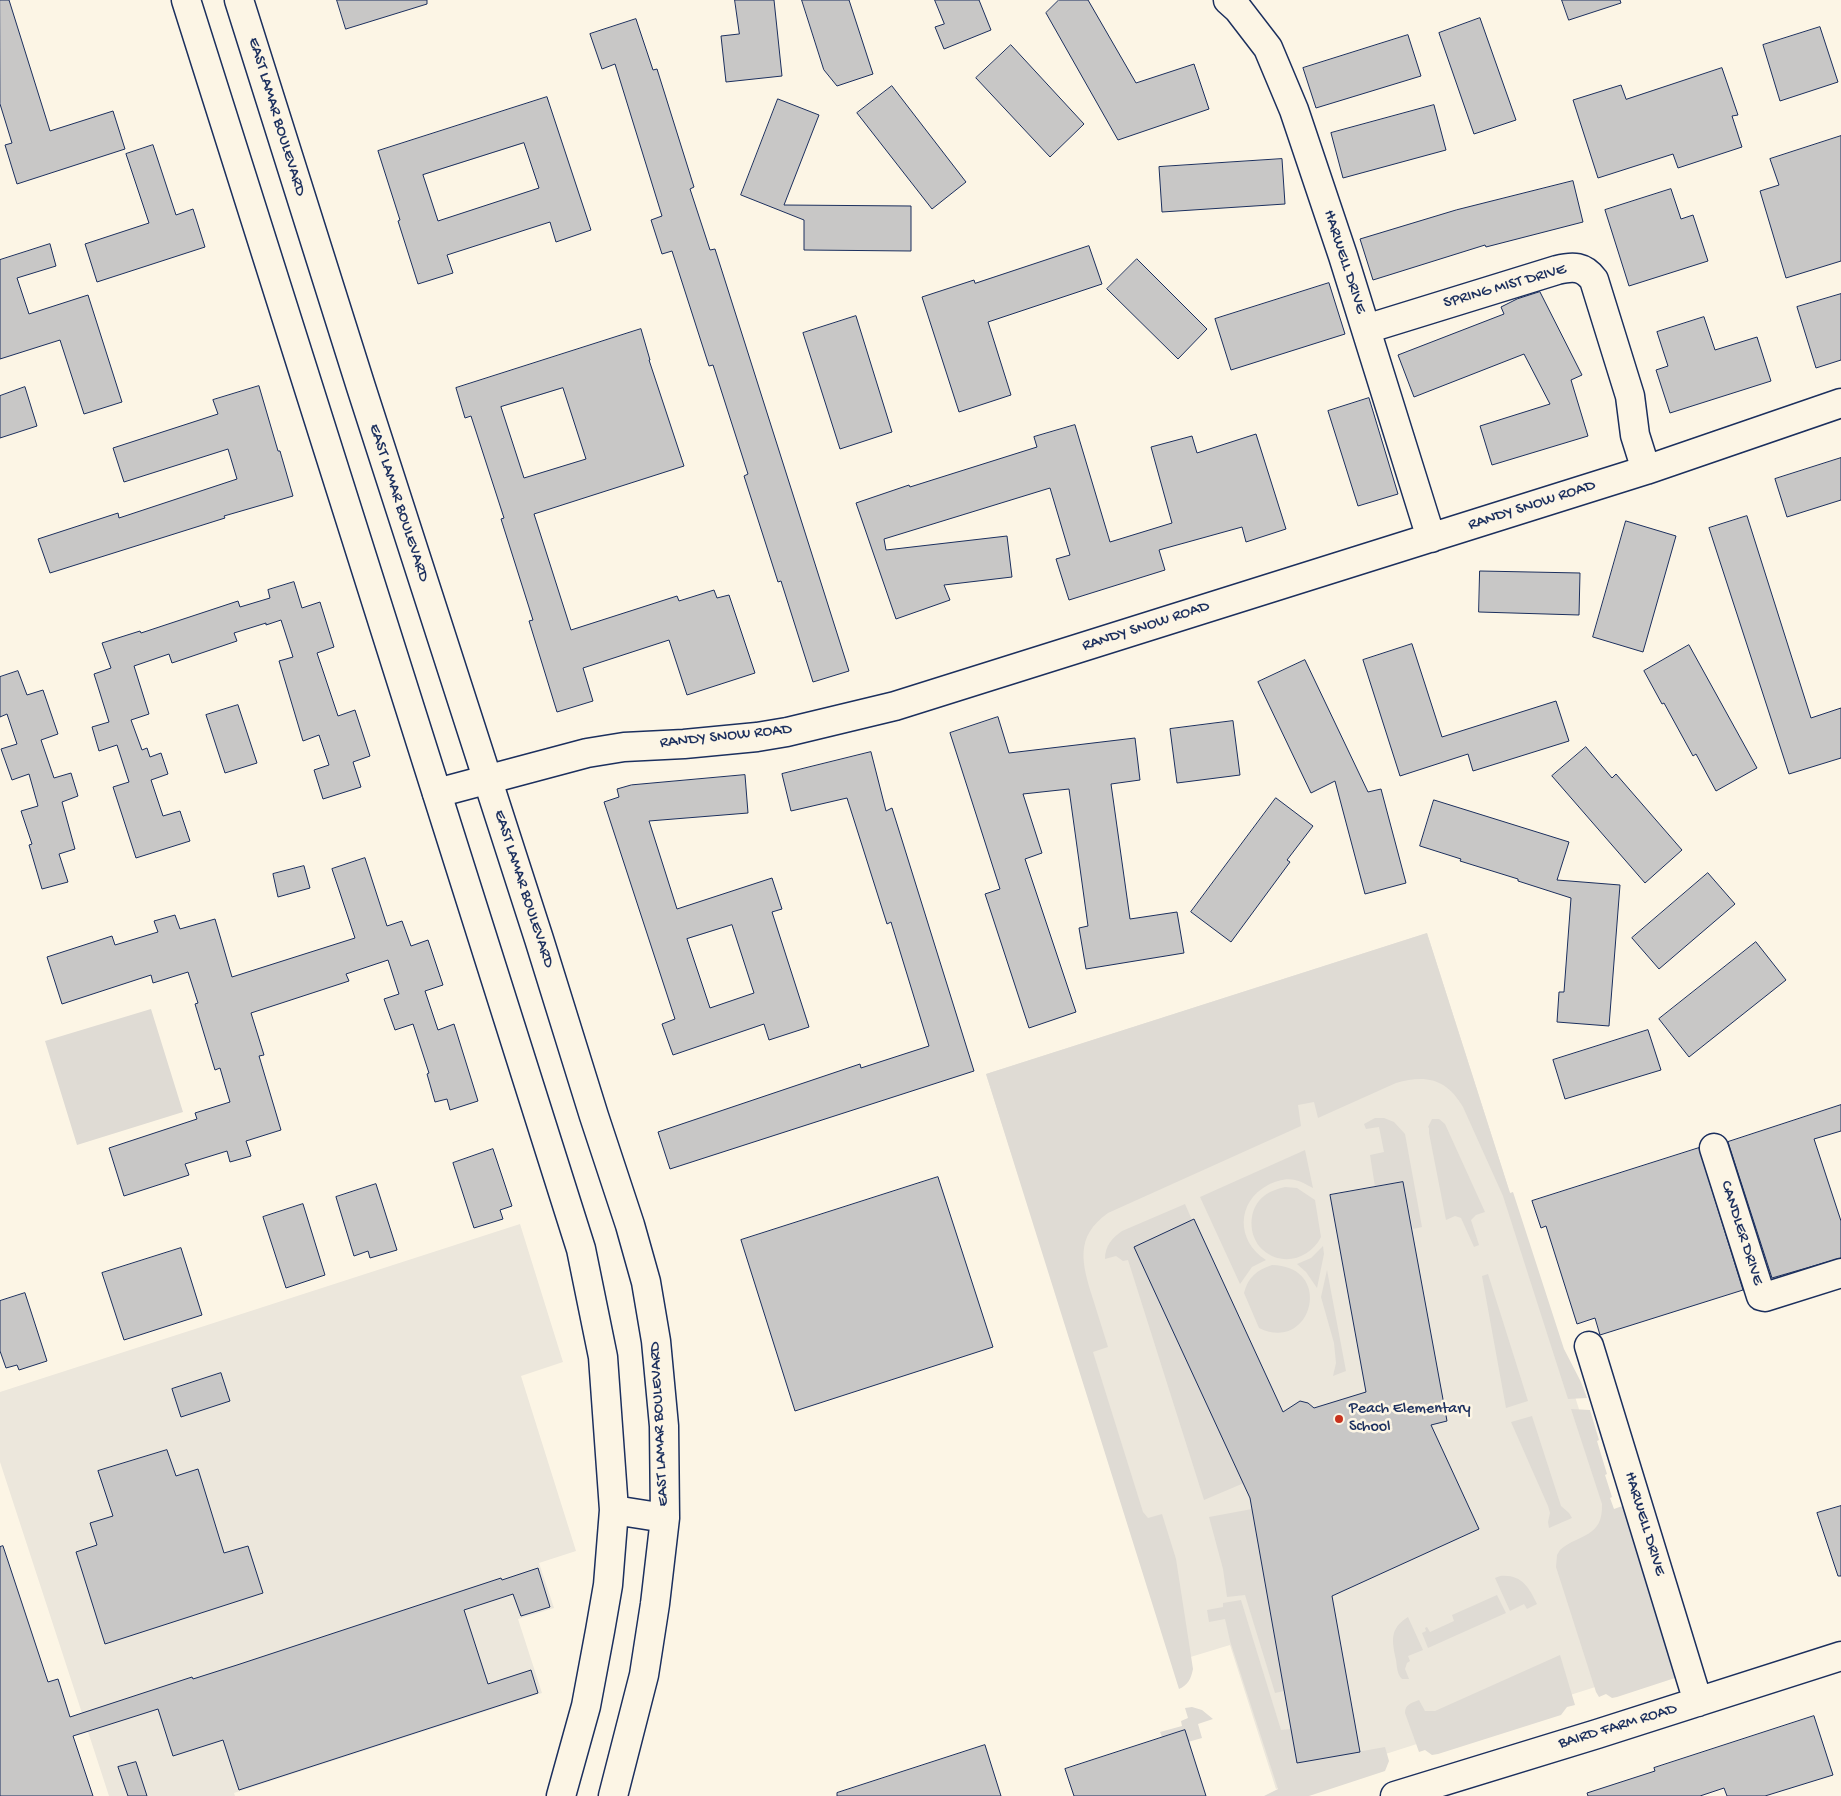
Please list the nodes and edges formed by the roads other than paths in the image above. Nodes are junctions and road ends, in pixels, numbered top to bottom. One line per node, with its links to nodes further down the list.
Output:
1 (186, 0): 9 (main road)
2 (239, 0): 8 (main road, EAST LAMAR BOULEVARD)
3 (1228, 0): 4 (main road, HARWELL DRIVE)
4 (1366, 329): 6 (main road, SPRING MIST DRIVE); 7 (main road, HARWELL DRIVE)
5 (1841, 403): 6 (main road, RANDY SNOW ROAD)
6 (1646, 470): 7 (main road, RANDY SNOW ROAD)
7 (1431, 538): 8 (main road, RANDY SNOW ROAD)
8 (487, 780): 9 (main road, RANDY SNOW ROAD); 14 (main road, EAST LAMAR BOULEVARD)
9 (437, 793): 13 (main road)
10 (1714, 1148): 11 (main road, CANDLER DRIVE)
11 (1841, 1273)
12 (1589, 1346): 16 (main road, HARWELL DRIVE)
13 (614, 1510): 14 (main road); 17 (main road)
14 (666, 1518): 18 (main road, EAST LAMAR BOULEVARD)
15 (1841, 1656): 16 (main road, BAIRD FARM ROAD)
16 (1698, 1702): 19 (main road, BAIRD FARM ROAD)
17 (561, 1796)
18 (613, 1796)
19 (1395, 1796)

